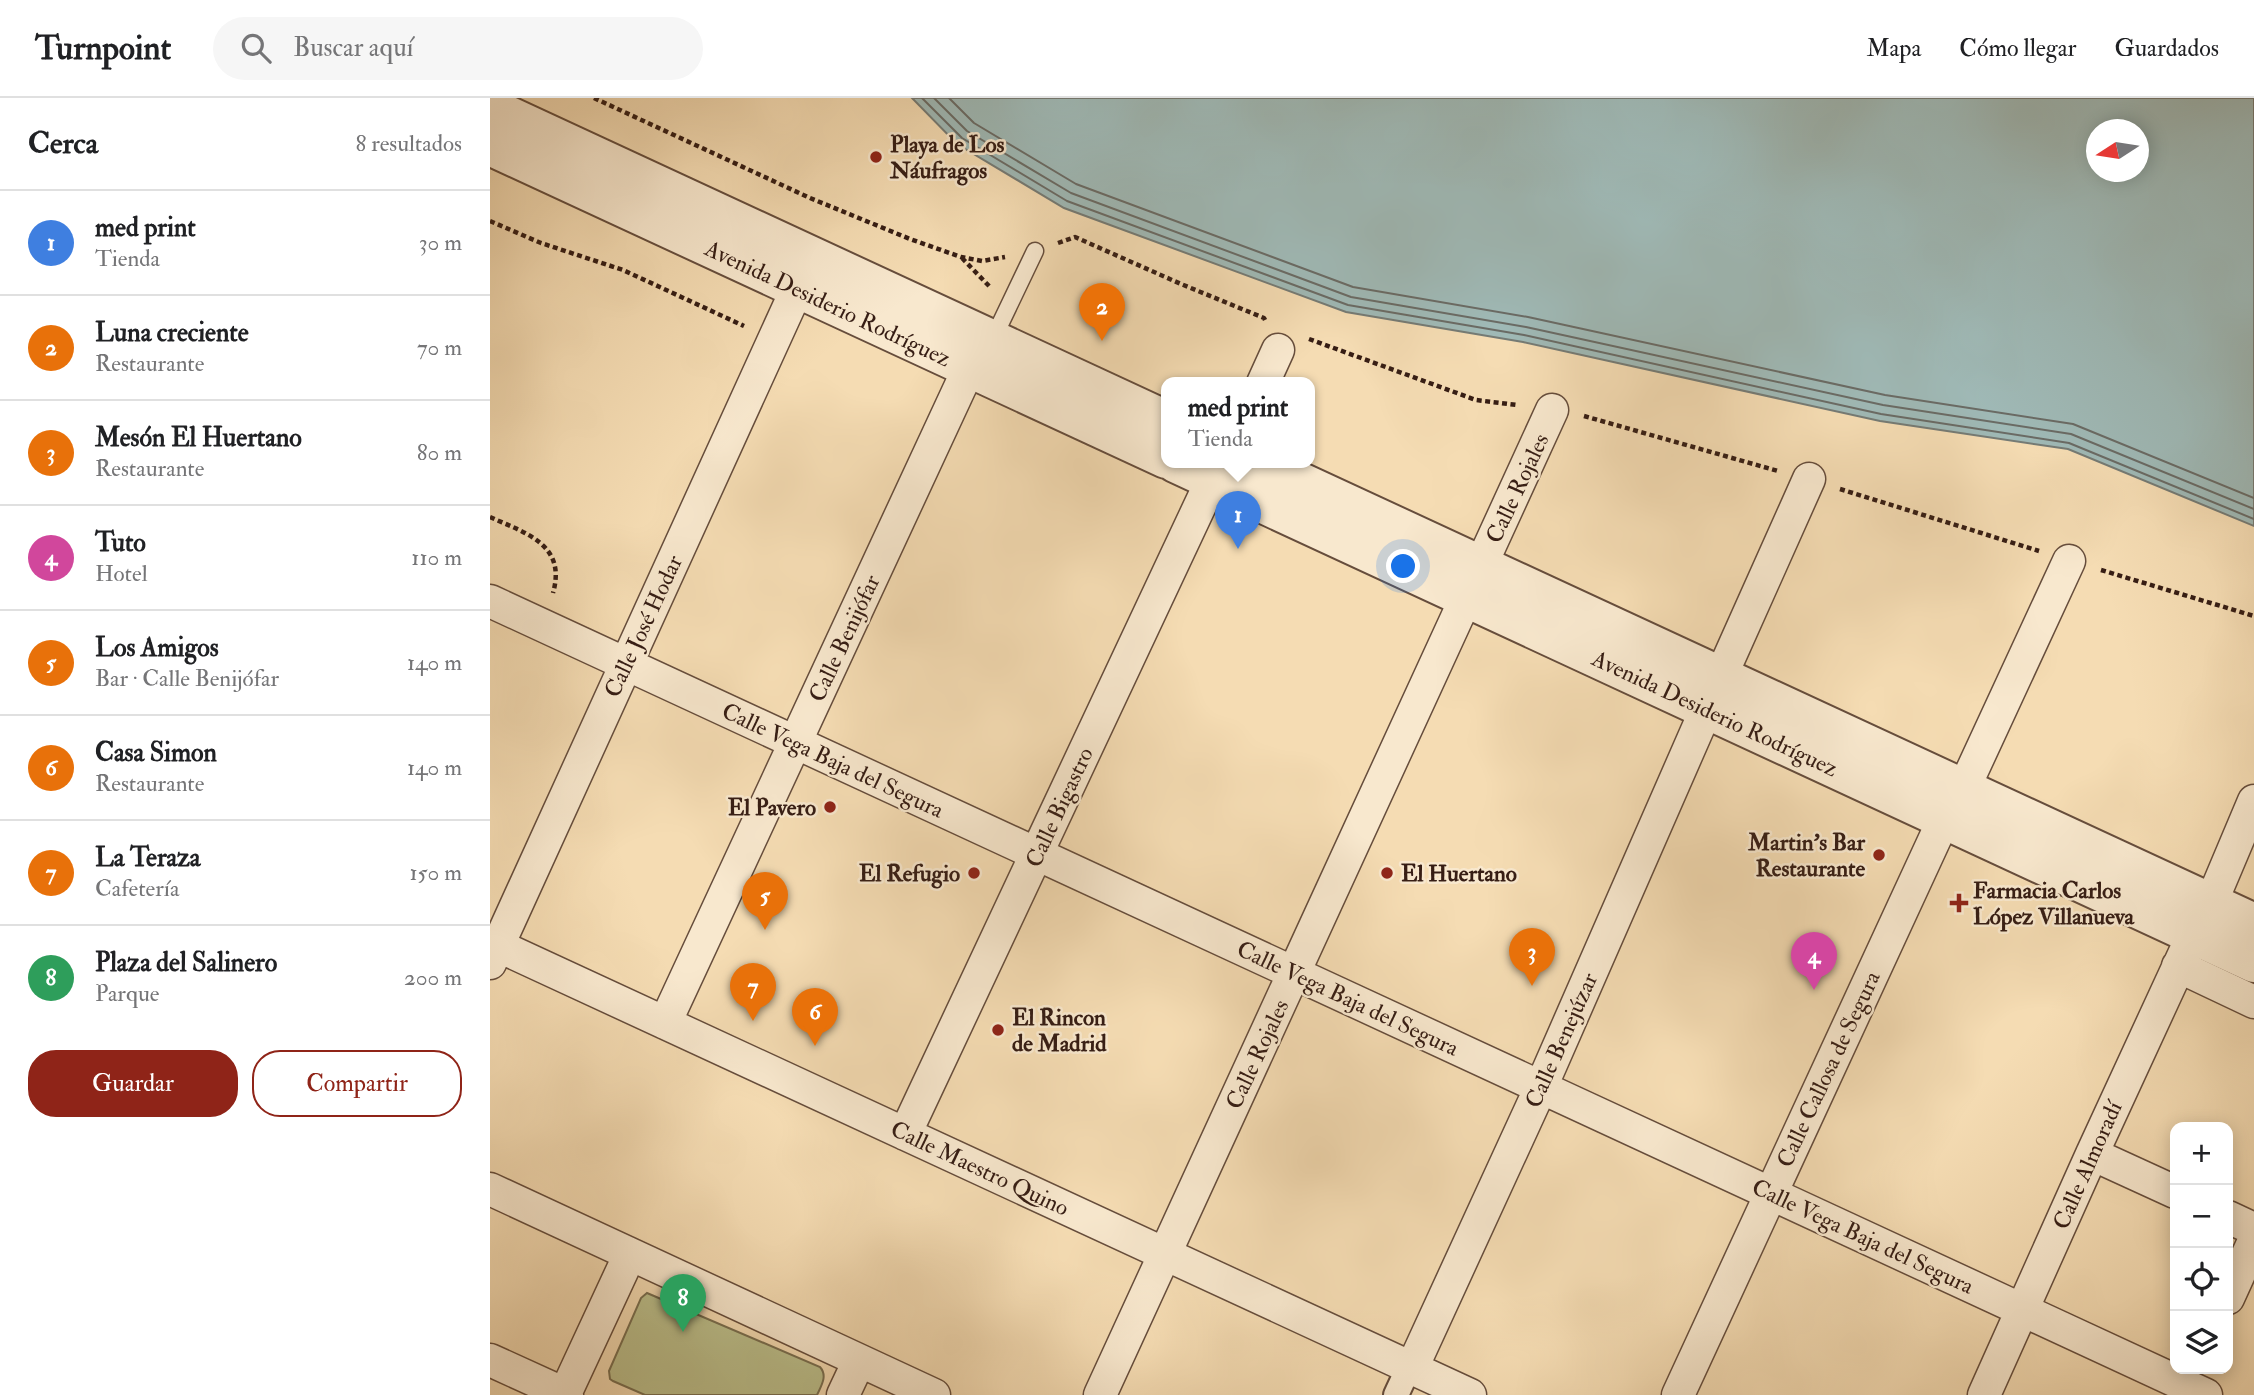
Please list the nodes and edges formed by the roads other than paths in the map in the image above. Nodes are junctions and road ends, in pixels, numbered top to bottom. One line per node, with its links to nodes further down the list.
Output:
1 (490, 107): 6 (street, Avenida Desiderio Rodríguez)
2 (490, 146): 4 (street, Avenida Desiderio Rodríguez)
3 (1035, 251): 6 (lane)
4 (797, 289): 6 (street, Avenida Desiderio Rodríguez); 18 (street, Calle José Hodar)
5 (1278, 350): 7 (street)
6 (981, 354): 9 (street, Avenida Desiderio Rodríguez); 10 (street, Avenida Desiderio Rodríguez); 20 (street, Calle Benijófar)
7 (1266, 377)
8 (1564, 412): 16 (street, Calle Rojales)
9 (1161, 418)
10 (1161, 456)
11 (1186, 468): 13 (street, Avenida Desiderio Rodríguez)
12 (1269, 468): 16 (street, Avenida Desiderio Rodríguez)
13 (1212, 480): 16 (street, Avenida Desiderio Rodríguez); 23 (street, Calle Bigastro)
14 (1809, 480): 19 (street, Calle Benejúzar)
15 (2069, 561): 22 (street, Calle Callosa de Segura)
16 (1474, 582): 19 (street, Avenida Desiderio Rodríguez); 29 (street, Calle Rojales)
17 (490, 601): 18 (street, Calle Vega Baja del Segura)
18 (626, 664): 20 (street, Calle Vega Baja del Segura); 27 (street, Calle José Hodar)
19 (1714, 693): 22 (street, Avenida Desiderio Rodríguez); 32 (street, Calle Benejúzar)
20 (796, 743): 23 (street, Calle Vega Baja del Segura); 31 (street, Calle Benijófar)
21 (2254, 802): 24 (street, Calle Almoradí)
22 (1954, 804): 26 (street, Avenida Desiderio Rodríguez); 37 (street, Calle Callosa de Segura)
23 (1037, 854): 29 (street, Calle Vega Baja del Segura); 33 (street, Calle Bigastro)
24 (2241, 868): 26 (street, Calle Almoradí)
25 (2254, 923): 26 (street, Avenida Desiderio Rodríguez)
26 (2194, 935): 28 (street, Avenida Desiderio Rodríguez); 30 (street, Avenida Desiderio Rodríguez); 34 (street, Calle Almoradí)
27 (493, 950): 31 (street, Calle Maestro Quino)
28 (2254, 963)
29 (1294, 973): 32 (street, Calle Vega Baja del Segura); 42 (street, Calle Rojales)
30 (2254, 1002)
31 (665, 1023): 33 (street, Calle Maestro Quino)
32 (1541, 1087): 37 (street, Calle Vega Baja del Segura); 47 (street, Calle Benejúzar)
33 (905, 1134): 42 (street, Calle Maestro Quino)
34 (2092, 1154): 36 (street); 44 (street, Calle Almoradí)
35 (490, 1189): 41 (street)
36 (2170, 1190)
37 (1770, 1194): 44 (street, Calle Vega Baja del Segura); 54 (street, Calle Callosa de Segura)
38 (2233, 1219): 39 (street)
39 (2254, 1229)
40 (2254, 1241): 43 (street)
41 (630, 1254): 46 (street); 49 (street)
42 (1165, 1254): 47 (street, Calle Maestro Quino); 52 (street, Calle Rojales)
43 (2233, 1287)
44 (2022, 1310): 48 (street, Calle Vega Baja del Segura); 55 (street, Calle Almoradí)
45 (490, 1360): 49 (street)
46 (859, 1361): 50 (street); 51 (street)
47 (1406, 1377): 53 (street, Calle Maestro Quino)
48 (2196, 1383)
49 (566, 1395)
50 (844, 1395)
51 (934, 1395)
52 (1100, 1395)
53 (1470, 1395)
54 (1678, 1395)
55 (1984, 1395)

